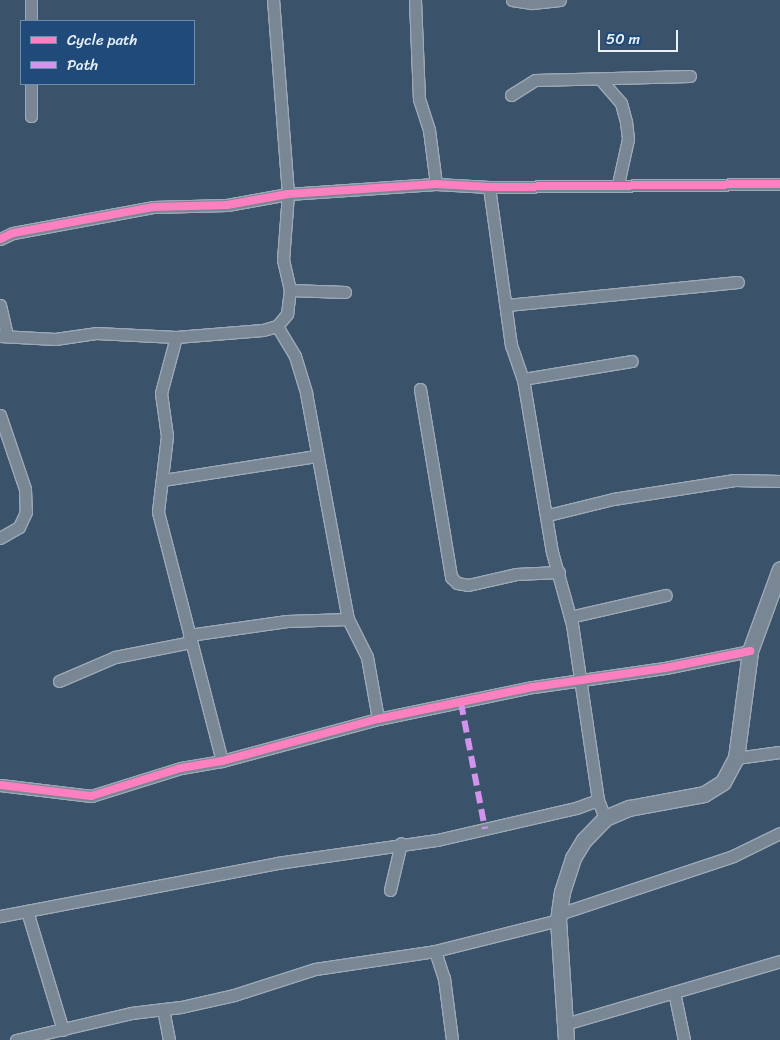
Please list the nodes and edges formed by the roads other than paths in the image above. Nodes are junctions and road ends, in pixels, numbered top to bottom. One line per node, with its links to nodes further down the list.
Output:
1 (31, 0): 6 (street)
2 (273, 0): 16 (street)
3 (415, 0): 12 (street)
4 (512, 0): 5 (street)
5 (560, 0)
6 (31, 20)
7 (690, 76): 8 (street)
8 (601, 80): 10 (street); 13 (street)
9 (31, 85): 11 (street)
10 (511, 95)
11 (31, 116)
12 (436, 184): 15 (street); 16 (street)
13 (618, 184): 14 (street); 15 (street)
14 (780, 184)
15 (489, 187): 22 (street)
16 (288, 194): 17 (street); 19 (street)
17 (0, 239)
18 (738, 282): 22 (street)
19 (290, 290): 20 (street); 23 (street)
20 (345, 292)
21 (0, 305): 24 (street)
22 (507, 305): 27 (street)
23 (277, 326): 25 (street); 30 (street)
24 (3, 336): 25 (street)
25 (176, 337): 31 (street)
26 (632, 361): 27 (street)
27 (523, 379): 33 (street)
28 (420, 390): 36 (street)
29 (0, 415): 34 (street)
30 (317, 456): 31 (street); 39 (street)
31 (163, 480): 40 (street)
32 (780, 481): 33 (street)
33 (548, 515): 36 (street)
34 (0, 538)
35 (780, 569): 41 (street)
36 (559, 572): 38 (street)
37 (666, 594): 38 (street)
38 (570, 617): 42 (street)
39 (348, 619): 40 (street); 44 (street)
40 (190, 638): 43 (street); 47 (street)
41 (750, 651): 42 (street); 46 (street)
42 (578, 679): 44 (street); 49 (street)
43 (59, 681)
44 (378, 719): 47 (street)
45 (780, 752): 46 (street)
46 (736, 758): 50 (street)
47 (222, 761): 48 (street)
48 (0, 786)
49 (598, 800): 50 (street); 52 (street)
50 (604, 818): 56 (street)
51 (780, 833): 56 (street)
52 (401, 843): 53 (street); 54 (street)
53 (390, 890)
54 (27, 911): 55 (street); 62 (street)
55 (0, 916)
56 (558, 917): 57 (street); 61 (street)
57 (435, 952): 60 (street); 65 (street)
58 (780, 961): 59 (street)
59 (674, 992): 61 (street); 67 (street)
60 (163, 1009): 62 (street); 64 (street)
61 (565, 1024): 66 (street)
62 (63, 1030): 63 (street)
63 (16, 1040)
64 (169, 1040)
65 (452, 1040)
66 (566, 1040)
67 (684, 1040)

